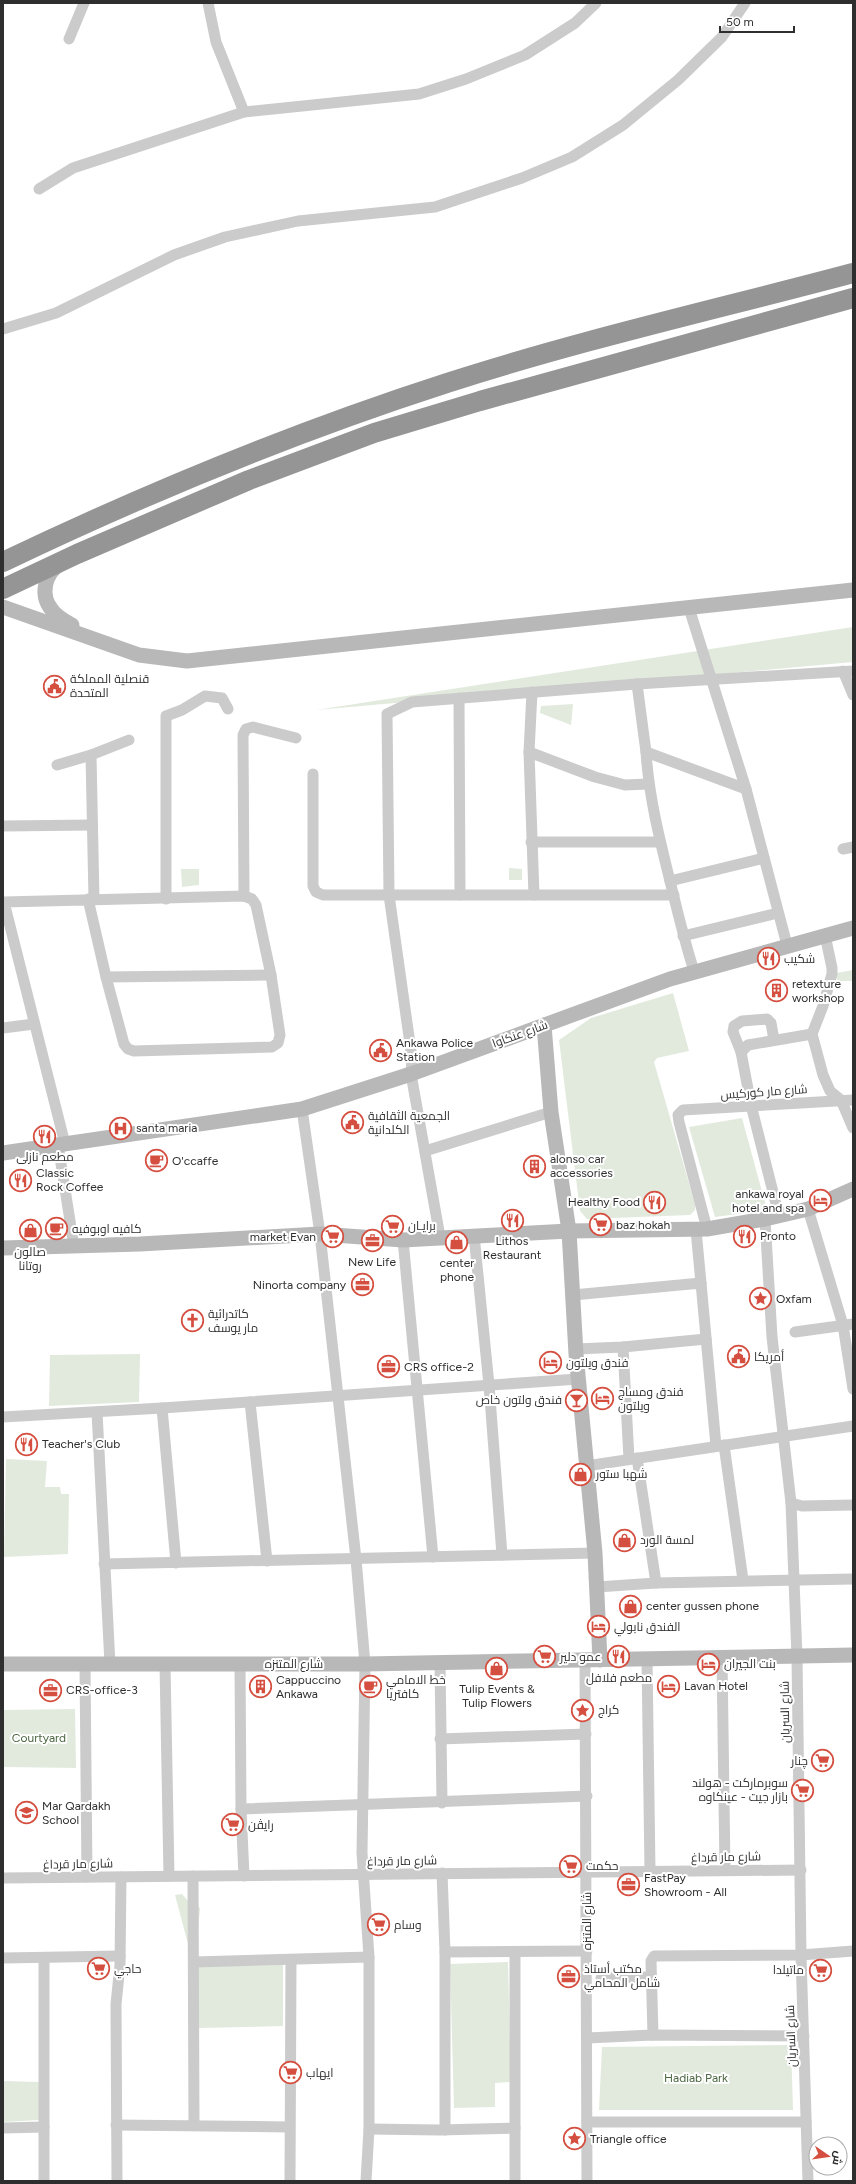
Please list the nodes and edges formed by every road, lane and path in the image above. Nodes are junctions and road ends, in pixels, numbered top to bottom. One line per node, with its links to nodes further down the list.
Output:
1 (84, 3): 5 (street)
2 (208, 3): 6 (street)
3 (596, 3): 6 (street)
4 (745, 3): 10 (street)
5 (69, 39)
6 (244, 112): 7 (street)
7 (39, 188)
8 (853, 273): 11 (highway)
9 (853, 298): 12 (highway)
10 (3, 329)
11 (608, 338): 12 (highway); 14 (highway)
12 (611, 364): 13 (highway)
13 (76, 554): 15 (highway); 19 (street)
14 (3, 562)
15 (3, 589)
16 (853, 590): 18 (street)
17 (3, 607): 19 (street)
18 (689, 608): 19 (street); 21 (street)
19 (98, 641)
20 (848, 671): 21 (street); 24 (street)
21 (710, 679): 22 (street); 35 (street)
22 (637, 684): 23 (street); 30 (street)
23 (532, 692): 25 (street); 29 (street)
24 (853, 695)
25 (459, 698): 42 (street); 43 (street)
26 (228, 709): 48 (street)
27 (296, 738): 46 (street)
28 (129, 740): 31 (street)
29 (529, 752): 34 (street); 38 (street)
30 (646, 752): 34 (street); 35 (street)
31 (90, 755): 32 (street); 36 (street)
32 (57, 765)
33 (313, 774): 42 (street)
34 (648, 784): 39 (street)
35 (746, 789): 40 (street)
36 (92, 825): 37 (street); 47 (street)
37 (3, 826)
38 (531, 842): 39 (street); 44 (street)
39 (660, 842): 41 (street)
40 (764, 858): 41 (street); 49 (street)
41 (670, 880): 45 (street)
42 (389, 895): 43 (street); 63 (street)
43 (460, 895): 44 (street)
44 (534, 895): 45 (street)
45 (674, 895): 52 (street)
46 (244, 896): 48 (street); 55 (street)
47 (91, 899): 48 (street); 56 (street); 57 (street)
48 (166, 899)
49 (778, 914): 52 (street); 53 (street)
50 (853, 928): 51 (street, شارع عنكاوا)
51 (825, 935): 53 (street, شارع عنكاوا); 60 (street)
52 (683, 936): 54 (street)
53 (787, 945): 54 (street, شارع عنكاوا)
54 (694, 971): 58 (street, شارع عنكاوا)
55 (271, 975): 56 (street); 56 (street)
56 (106, 977)
57 (34, 1024): 59 (street); 70 (street)
58 (544, 1025): 63 (street, شارع عنكاوا); 68 (street)
59 (3, 1028)
60 (812, 1034): 61 (street); 64 (street)
61 (774, 1040): 62 (street); 62 (street, شارع السريان)
62 (741, 1052): 66 (street, شارع السريان)
63 (411, 1074): 67 (street, شارع عنكاوا); 71 (street)
64 (841, 1100): 65 (street, شارع مار كوركيس); 66 (street, شارع مار كوركيس); 69 (street)
65 (853, 1100)
66 (751, 1105): 75 (street, شارع السريان); 76 (street, شارع مار كوركيس)
67 (302, 1109): 70 (street, شارع عنكاوا); 78 (street)
68 (551, 1112): 71 (street); 77 (street)
69 (853, 1128)
70 (62, 1145): 72 (street, شارع عنكاوا); 82 (street)
71 (425, 1151): 80 (street)
72 (3, 1153)
73 (853, 1190): 74 (street)
74 (808, 1209): 75 (street); 86 (street)
75 (772, 1218): 76 (street); 101 (street, شارع السريان)
76 (702, 1229): 77 (street); 84 (street)
77 (569, 1231): 79 (street); 85 (street)
78 (320, 1234): 81 (street); 82 (street); 95 (street)
79 (474, 1235): 80 (street); 92 (street)
80 (440, 1237): 81 (street)
81 (404, 1240): 94 (street)
82 (74, 1246): 83 (street)
83 (3, 1248)
84 (701, 1283): 85 (street); 88 (street)
85 (573, 1295): 90 (street)
86 (848, 1325): 87 (street); 93 (street)
87 (795, 1332)
88 (706, 1339): 89 (street); 102 (street)
89 (623, 1347): 90 (street); 103 (street)
90 (576, 1348): 91 (street)
91 (578, 1379): 92 (street); 104 (street)
92 (489, 1385): 94 (street); 108 (street)
93 (853, 1389)
94 (417, 1390): 95 (street); 109 (street)
95 (338, 1396): 96 (street); 110 (street)
96 (250, 1402): 97 (street); 111 (street)
97 (162, 1408): 98 (street); 112 (street)
98 (97, 1412): 99 (street); 113 (street)
99 (3, 1417)
100 (853, 1426): 101 (street)
101 (785, 1436): 102 (street); 105 (street, شارع السريان)
102 (720, 1446): 103 (street); 116 (street)
103 (633, 1459): 104 (street); 117 (street)
104 (586, 1466): 107 (street)
105 (791, 1502): 106 (street); 114 (street, شارع السريان)
106 (853, 1505)
107 (595, 1553): 108 (street); 118 (street)
108 (502, 1556): 109 (street)
109 (433, 1557): 110 (street)
110 (356, 1559): 111 (street); 130 (street)
111 (267, 1561): 112 (street)
112 (176, 1563): 113 (street)
113 (104, 1564): 127 (street)
114 (794, 1579): 115 (street); 116 (street); 120 (street, شارع السريان)
115 (853, 1579)
116 (743, 1580): 117 (street)
117 (656, 1583): 118 (street)
118 (597, 1587): 123 (street)
119 (853, 1655): 120 (street, شارع المتنزه)
120 (797, 1657): 121 (street, شارع المتنزه); 138 (street, شارع السريان)
121 (722, 1658): 122 (street, شارع المتنزه); 137 (street)
122 (647, 1659): 123 (street, شارع المتنزه); 139 (street)
123 (593, 1660): 124 (street, شارع المتنزه); 131 (street, شارع المتنزه)
124 (440, 1663): 130 (street, شارع المتنزه); 132 (street)
125 (3, 1664): 126 (street, شارع المتنزه)
126 (85, 1664): 127 (street, شارع المتنزه); 146 (street)
127 (110, 1664): 128 (street, شارع المتنزه)
128 (165, 1664): 129 (street, شارع المتنزه); 143 (street)
129 (240, 1664): 130 (street, شارع المتنزه); 136 (street)
130 (365, 1664): 135 (street)
131 (586, 1734): 132 (street); 133 (street, شارع المتنزه)
132 (440, 1739): 134 (street)
133 (587, 1796): 134 (street); 140 (street, شارع المتنزه)
134 (442, 1803): 135 (street)
135 (362, 1805): 136 (street); 142 (street)
136 (241, 1809): 145 (street)
137 (725, 1870): 138 (street, شارع مار قرداغ); 139 (street, شارع مار قرداغ)
138 (801, 1870): 153 (street, شارع السريان)
139 (650, 1871): 140 (street, شارع مار قرداغ)
140 (587, 1872): 141 (street, شارع مار قرداغ); 149 (street, شارع المتنزه)
141 (442, 1873): 142 (street, شارع مار قرداغ); 151 (street)
142 (364, 1874): 145 (street, شارع مار قرداغ); 157 (street)
143 (169, 1876): 144 (street, شارع مار قرداغ); 147 (street, شارع مار قرداغ)
144 (193, 1876): 145 (street, شارع مار قرداغ); 159 (street)
145 (244, 1876)
146 (87, 1877): 147 (street, شارع مار قرداغ); 148 (street, شارع مار قرداغ)
147 (121, 1877): 154 (street)
148 (3, 1878)
149 (587, 1951): 152 (street); 164 (street, شارع المتنزه)
150 (853, 1951): 153 (street)
151 (445, 1952): 152 (street); 174 (street)
152 (515, 1952): 172 (street)
153 (801, 1955): 160 (street); 163 (street, شارع السريان)
154 (120, 1956): 156 (street); 167 (street)
155 (3, 1958): 156 (street)
156 (44, 1958): 169 (street)
157 (369, 1958): 158 (street); 173 (street)
158 (291, 1960): 159 (street); 170 (street)
159 (194, 1962): 168 (street)
160 (651, 1977): 161 (street); 162 (street)
161 (601, 1978)
162 (653, 2035): 163 (street); 164 (street)
163 (804, 2036): 166 (street, شارع السريان)
164 (587, 2038): 165 (street, شارع المتنزه)
165 (587, 2122): 166 (street); 180 (street, شارع المتنزه)
166 (806, 2122): 181 (street, شارع السريان)
167 (116, 2125): 168 (street); 176 (street)
168 (194, 2125): 170 (street)
169 (44, 2127): 171 (street); 175 (street)
170 (289, 2127): 177 (street)
171 (3, 2128)
172 (515, 2128): 174 (street); 179 (street)
173 (369, 2129): 174 (street); 178 (street)
174 (445, 2130)
175 (44, 2181)
176 (117, 2181)
177 (290, 2181)
178 (366, 2181)
179 (515, 2181)
180 (587, 2181)
181 (808, 2181)

